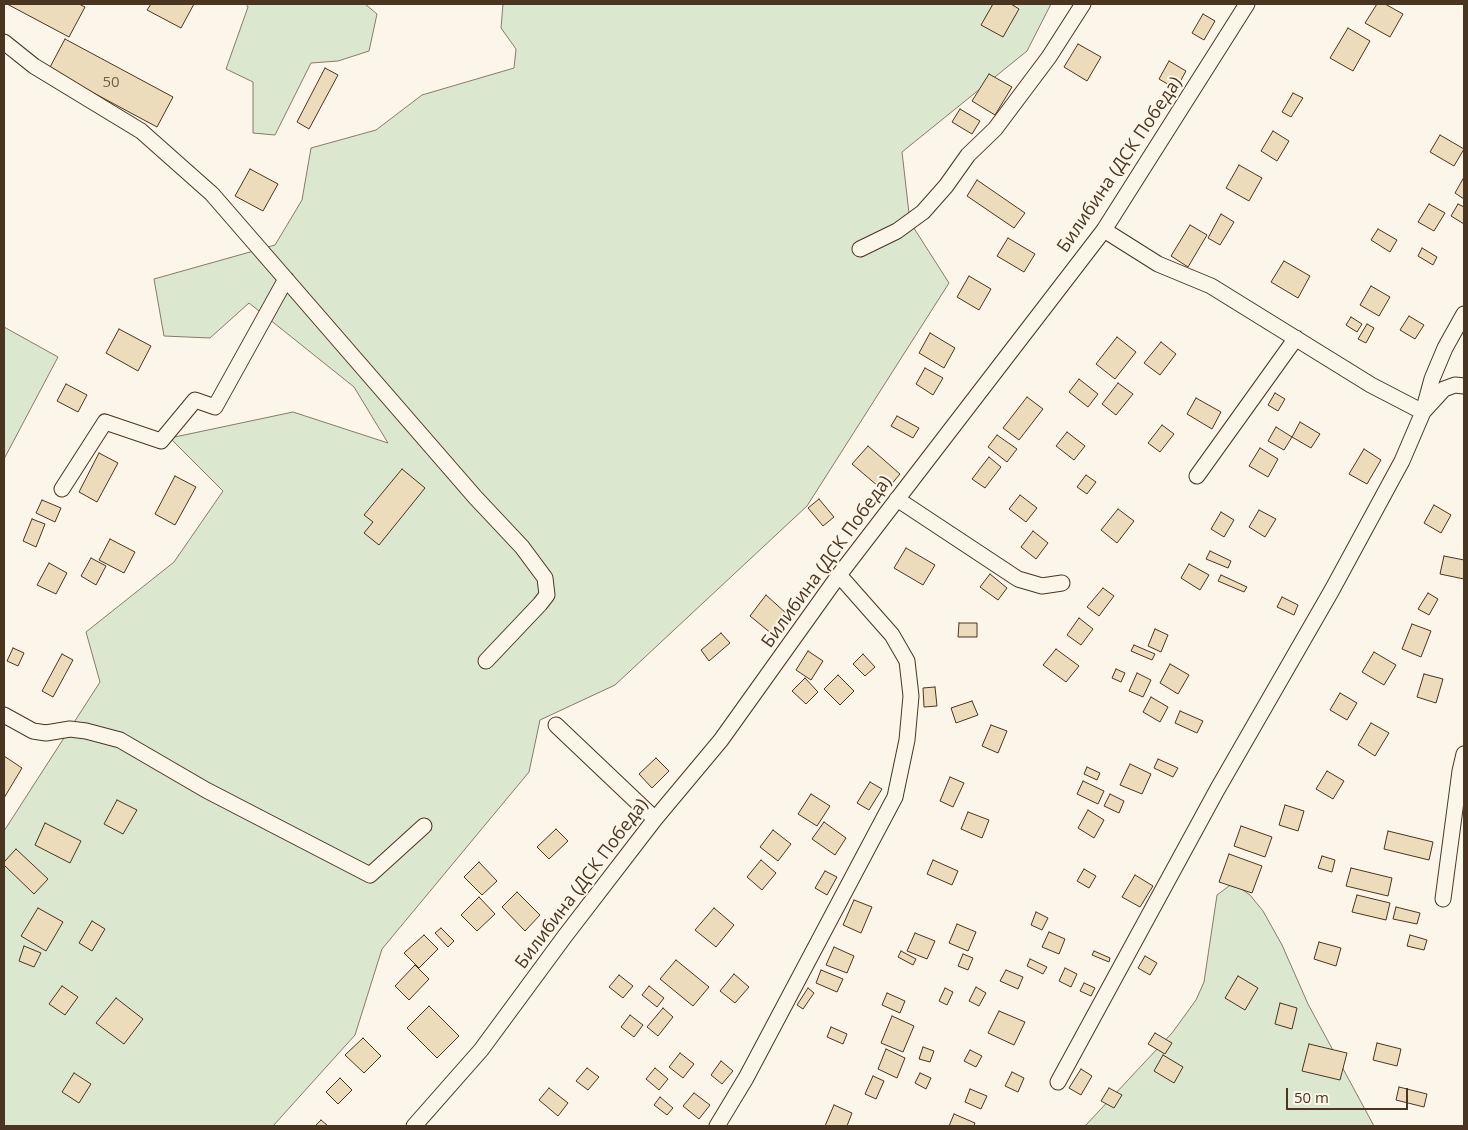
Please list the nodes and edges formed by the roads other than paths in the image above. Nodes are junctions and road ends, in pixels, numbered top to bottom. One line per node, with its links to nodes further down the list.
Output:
1 (1083, 4): 5 (street)
2 (1247, 4): 4 (street, Билибина (ДСК Победа))
3 (4, 42): 6 (street)
4 (1104, 230): 8 (street); 13 (street, Билибина (ДСК Победа))
5 (860, 249)
6 (286, 279): 12 (street); 16 (street)
7 (1464, 314): 10 (street)
8 (1296, 338): 10 (street); 11 (street)
9 (1464, 386): 10 (street)
10 (1423, 412): 23 (street)
11 (1197, 476)
12 (62, 489)
13 (897, 499): 14 (street, Билибина (ДСК Победа)); 15 (street)
14 (839, 576): 20 (street, Билибина (ДСК Победа)); 25 (street)
15 (1062, 582)
16 (486, 661)
17 (4, 714): 21 (street)
18 (556, 724): 20 (street)
19 (1464, 754): 22 (street)
20 (655, 819): 24 (street, Билибина (ДСК Победа))
21 (424, 826)
22 (1443, 899)
23 (1058, 1082)
24 (414, 1126)
25 (717, 1126)

